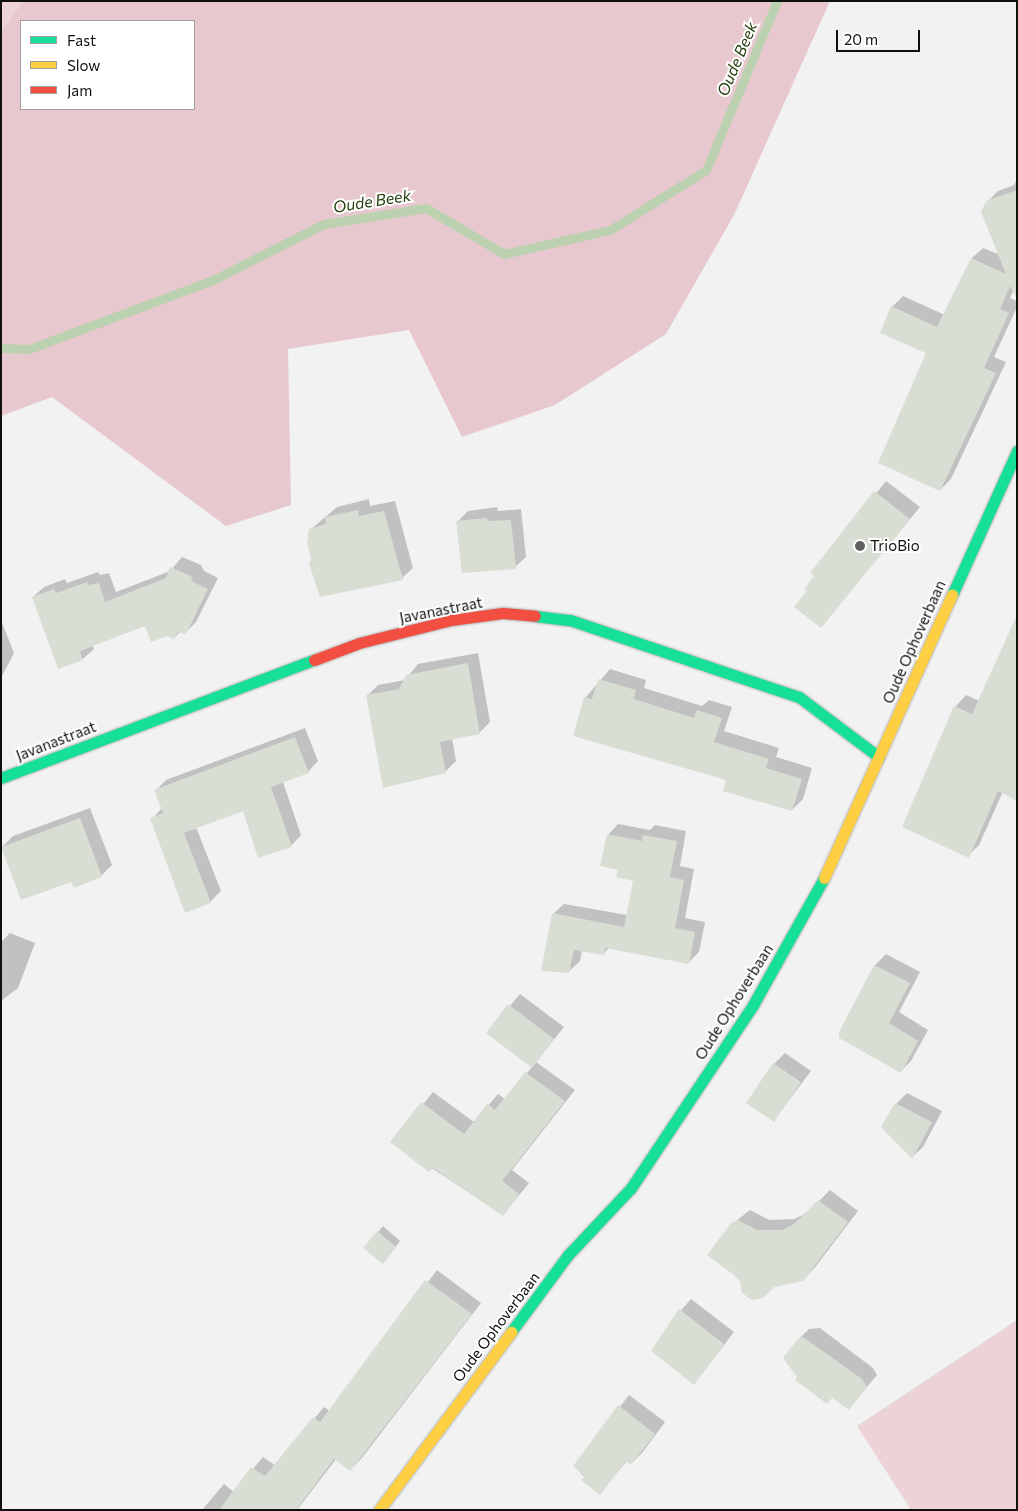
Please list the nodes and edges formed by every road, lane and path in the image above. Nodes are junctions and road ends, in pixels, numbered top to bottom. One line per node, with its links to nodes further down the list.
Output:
1 (1017, 451): 2 (street, Oude Ophoverbaan)
2 (879, 757): 3 (street, Javanastraat); 4 (street, Oude Ophoverbaan)
3 (1, 778)
4 (379, 1510)

